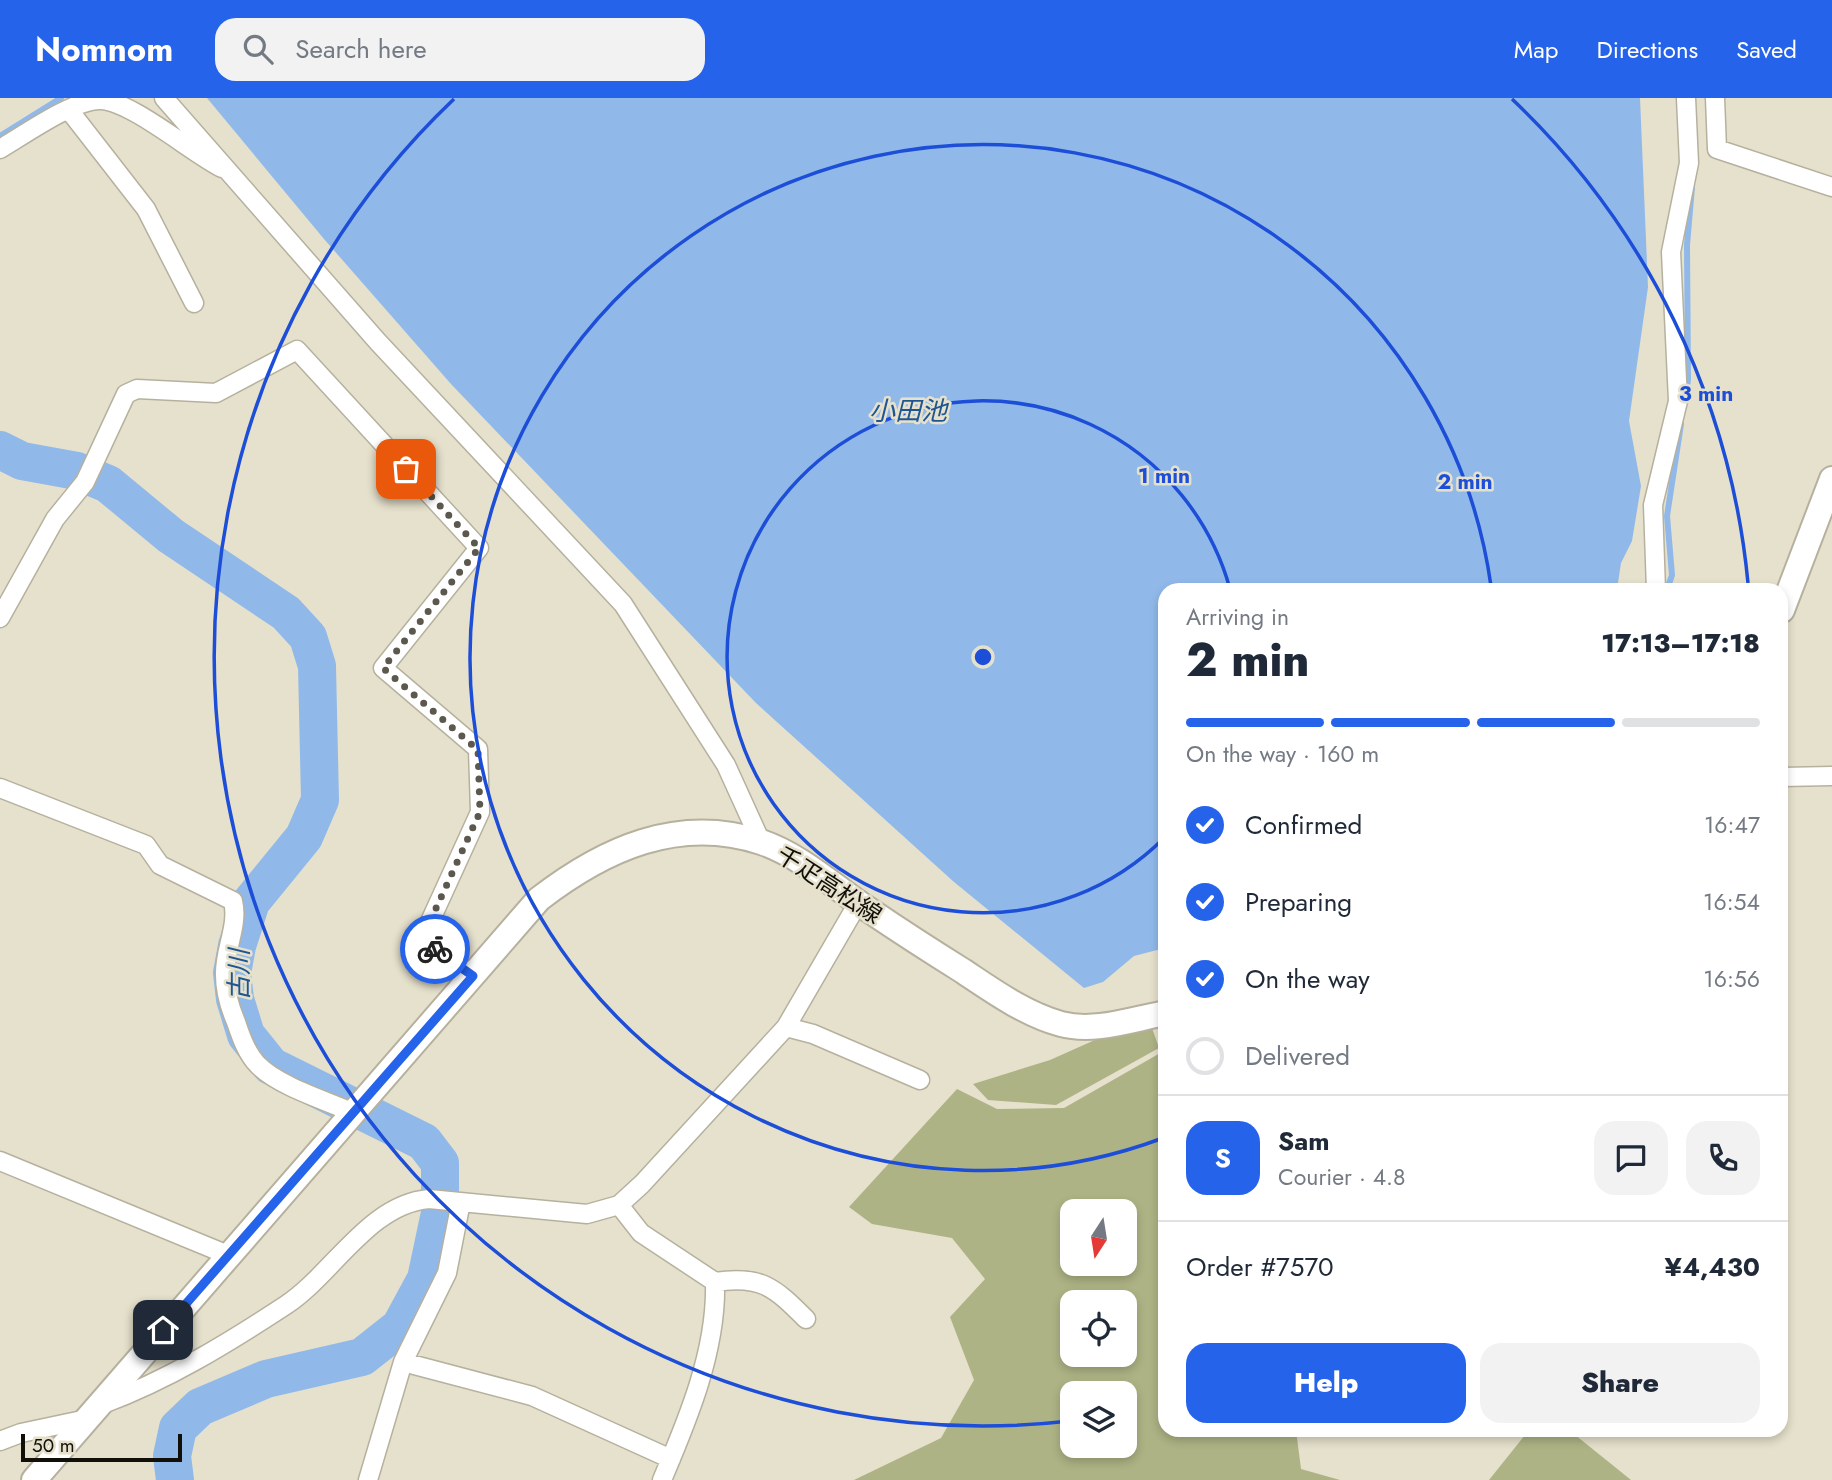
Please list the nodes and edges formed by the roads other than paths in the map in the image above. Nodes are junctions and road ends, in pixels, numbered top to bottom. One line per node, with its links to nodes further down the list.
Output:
1 (164, 98): 6 (street)
2 (1686, 98): 12 (street)
3 (1715, 98): 7 (street)
4 (69, 110): 5 (street); 6 (street); 8 (street)
5 (0, 149)
6 (235, 175): 18 (street)
7 (1832, 187)
8 (194, 303)
9 (1832, 479): 11 (main road)
10 (1832, 519): 11 (street)
11 (1811, 534): 13 (main road)
12 (1656, 583)
13 (1788, 594)
14 (0, 618): 20 (street)
15 (1832, 776): 16 (street)
16 (1788, 777)
17 (0, 788): 24 (street)
18 (761, 842): 19 (main road, 千疋高松線); 20 (main road, 千疋高松線)
19 (858, 903): 21 (main road, 千疋高松線); 22 (street)
20 (473, 976): 24 (main road, 千疋高松線)
21 (1158, 1014)
22 (786, 1027): 23 (street); 27 (street)
23 (920, 1080)
24 (361, 1105): 28 (main road, 千疋高松線)
25 (0, 1161): 28 (street)
26 (456, 1202): 27 (street); 31 (street); 32 (street)
27 (618, 1205): 29 (street)
28 (228, 1255): 32 (main road, 千疋高松線)
29 (715, 1282): 30 (street); 34 (street)
30 (806, 1319)
31 (403, 1362): 34 (street); 36 (street)
32 (93, 1412): 33 (street); 35 (main road, 千疋高松線)
33 (0, 1441)
34 (671, 1459): 37 (street)
35 (34, 1480)
36 (368, 1480)
37 (662, 1480)

